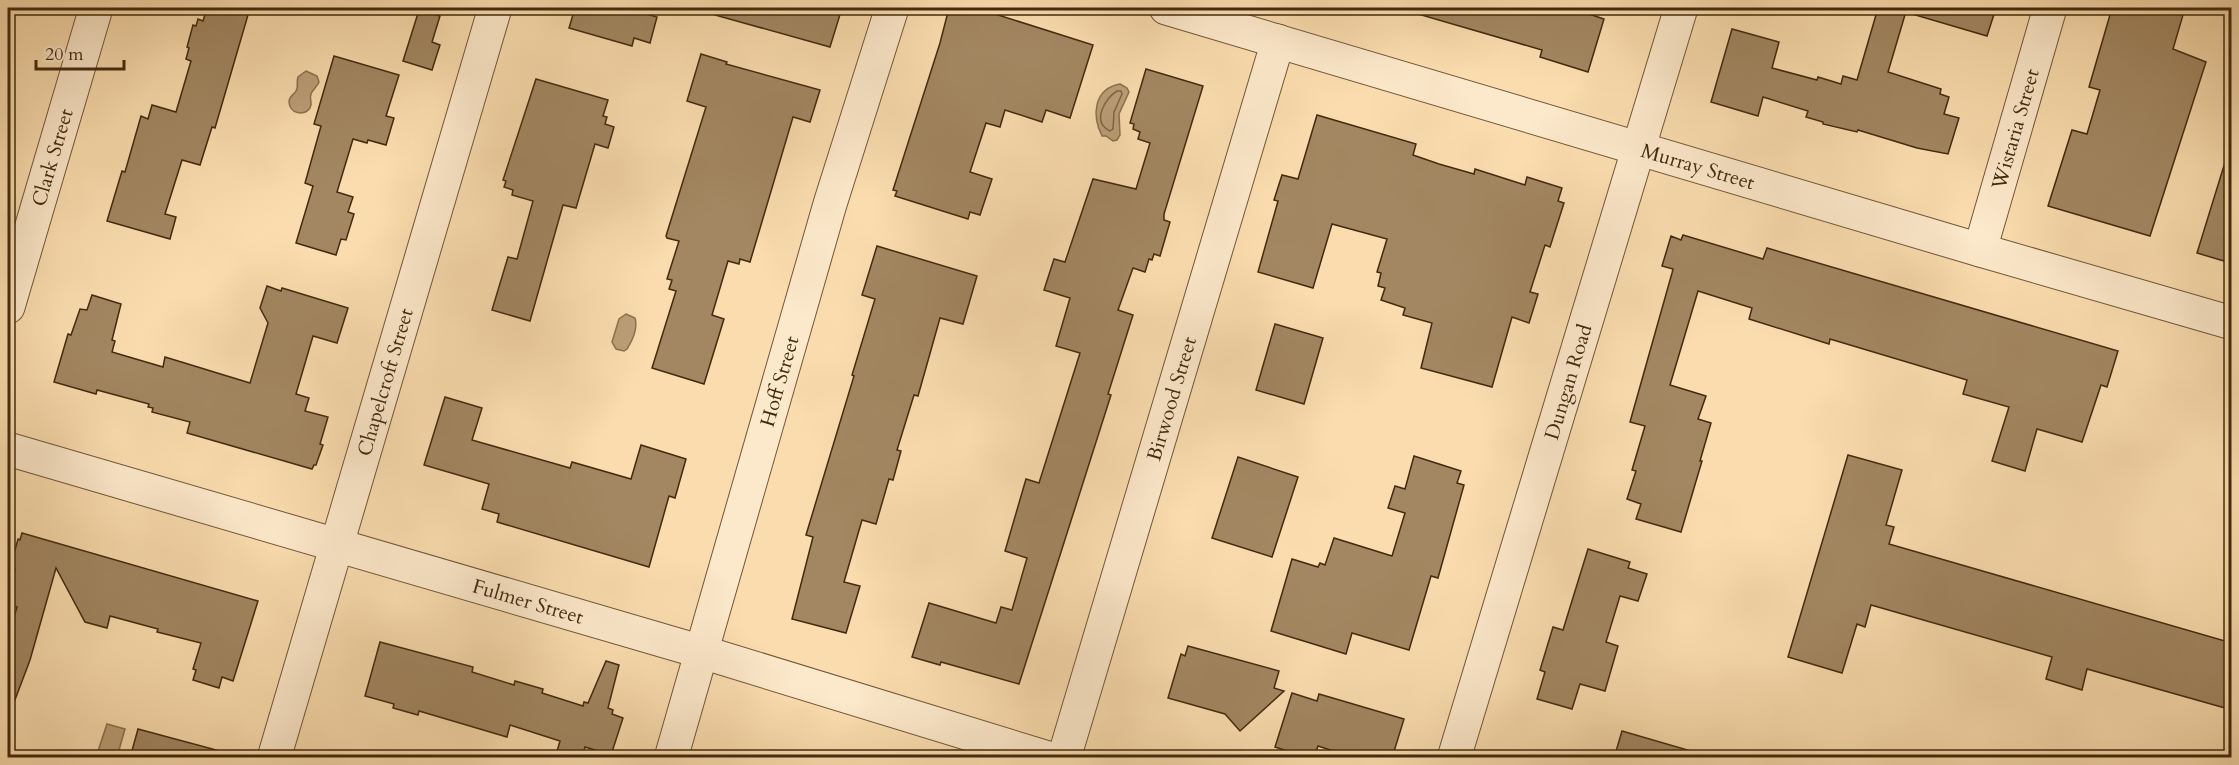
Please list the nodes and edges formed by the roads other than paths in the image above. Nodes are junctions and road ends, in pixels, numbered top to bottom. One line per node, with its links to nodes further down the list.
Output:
1 (96, 8): 10 (street, Clark Street)
2 (495, 8): 13 (street, Chapelcroft Street)
3 (891, 8): 14 (street, Hoff Street)
4 (1166, 8): 7 (street, Murray Street)
5 (1681, 8): 8 (street, Dungan Road)
6 (2050, 8): 9 (street, Wistaria Street)
7 (1278, 41): 8 (street, Murray Street); 18 (street, Birwood Street)
8 (1639, 149): 9 (street, Murray Street); 19 (street, Dungan Road)
9 (1980, 250): 11 (street, Murray Street)
10 (8, 307)
11 (2232, 323)
12 (8, 449): 13 (street, Fulmer Street)
13 (338, 544): 14 (street, Fulmer Street); 15 (street, Chapelcroft Street)
14 (702, 652): 16 (street, Hoff Street); 17 (street, Fulmer Street)
15 (274, 758)
16 (671, 758)
17 (1048, 758)
18 (1064, 758)
19 (1454, 758)

